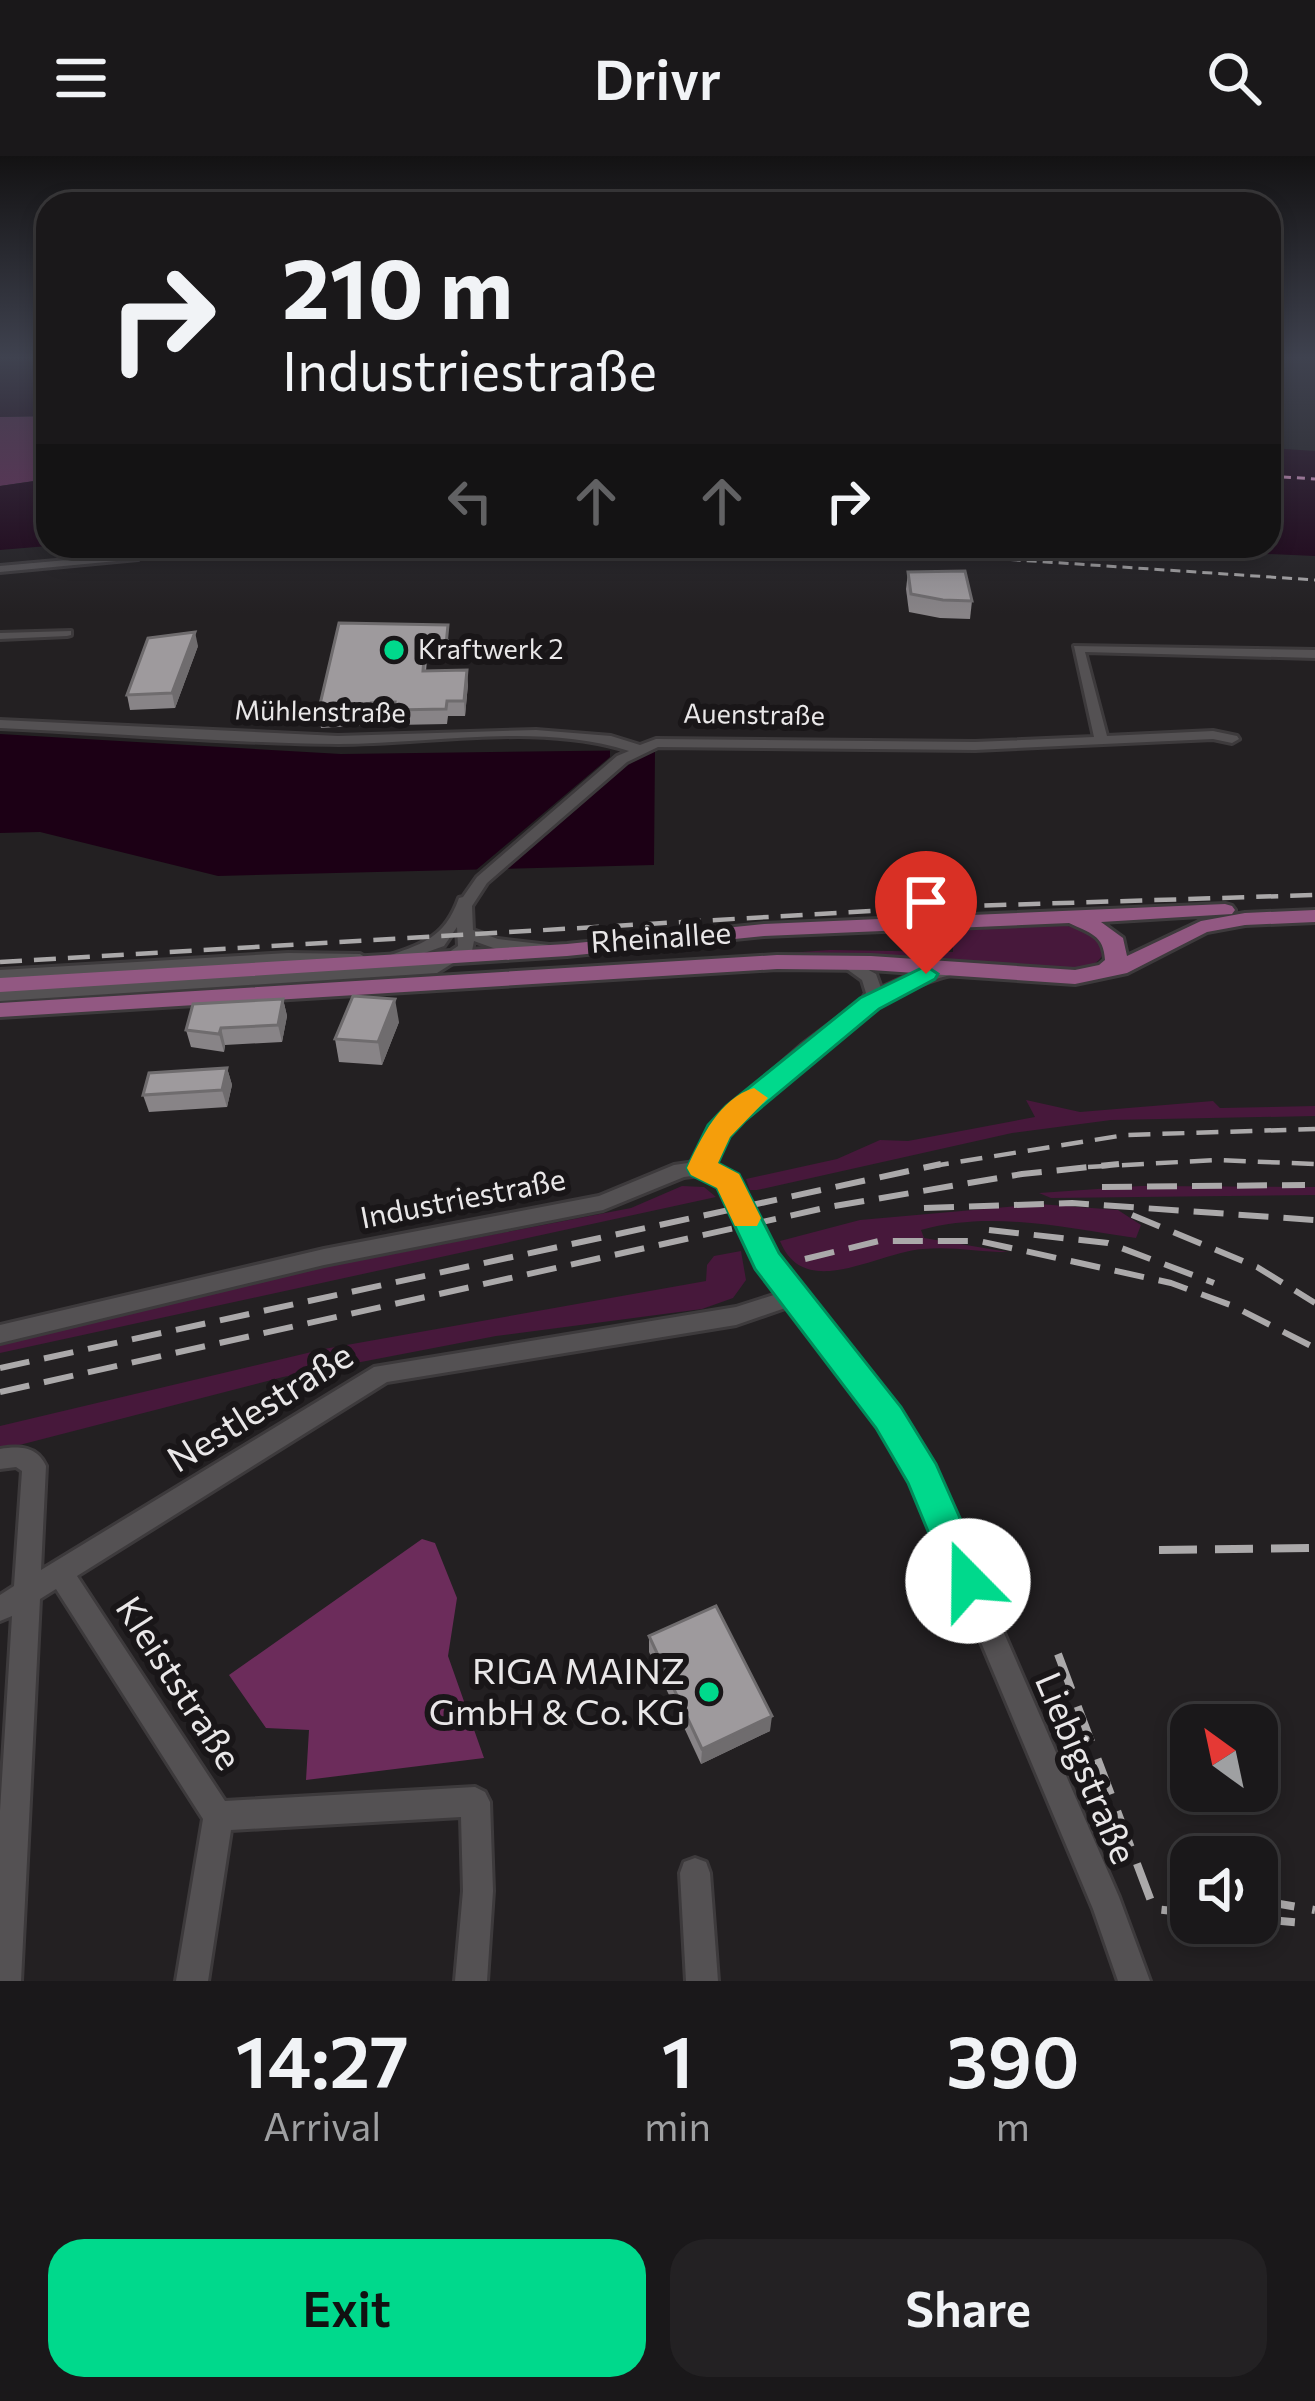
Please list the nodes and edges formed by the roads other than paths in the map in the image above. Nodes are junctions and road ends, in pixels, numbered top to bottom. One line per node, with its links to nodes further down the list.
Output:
1 (123, 558): 2 (street)
2 (0, 569)
3 (67, 633): 4 (street)
4 (0, 636)
5 (1315, 654): 8 (street)
6 (0, 724): 9 (street, Mühlenstraße)
7 (1232, 739): 8 (street, Auenstraße)
8 (1102, 741): 9 (street, Auenstraße)
9 (638, 749): 14 (street, Auenstraße)
10 (1315, 907): 11 (main road, Rheinallee)
11 (1122, 914): 12 (main road, Rheinallee); 15 (main road)
12 (1067, 916): 16 (main road, Rheinallee); 21 (main road)
13 (1315, 916): 15 (main road, Rheinallee)
14 (459, 927): 16 (street); 17 (street, Auenstraße); 18 (street)
15 (1156, 948): 21 (main road, Rheinallee)
16 (567, 950): 17 (main road, Rheinallee)
17 (459, 957): 18 (main road, Rheinallee); 23 (street); 25 (street)
18 (385, 962): 22 (street, Rheinallee); 24 (main road, Rheinallee)
19 (845, 962): 20 (main road, Rheinallee); 23 (main road, Rheinallee); 26 (street)
20 (953, 969): 21 (main road, Rheinallee); 26 (street)
21 (1104, 973)
22 (0, 975)
23 (506, 978): 27 (main road, Rheinallee)
24 (0, 985)
25 (0, 997)
26 (869, 1003): 28 (street)
27 (0, 1010)
28 (702, 1168): 29 (street, Liebigstraße); 30 (street, Industriestraße)
29 (796, 1296): 32 (street, Nestlestraße); 42 (street, Liebigstraße)
30 (0, 1334)
31 (0, 1459): 33 (street)
32 (61, 1574): 33 (street, Nestlestraße); 35 (street, Kleiststraße)
33 (28, 1594): 34 (street, Nestlestraße); 37 (street)
34 (0, 1609)
35 (218, 1816): 39 (street, Kleiststraße); 40 (street)
36 (695, 1874): 41 (street)
37 (5, 1875): 38 (street)
38 (5, 1981)
39 (192, 1981)
40 (470, 1981)
41 (702, 1981)
42 (1134, 1981)

